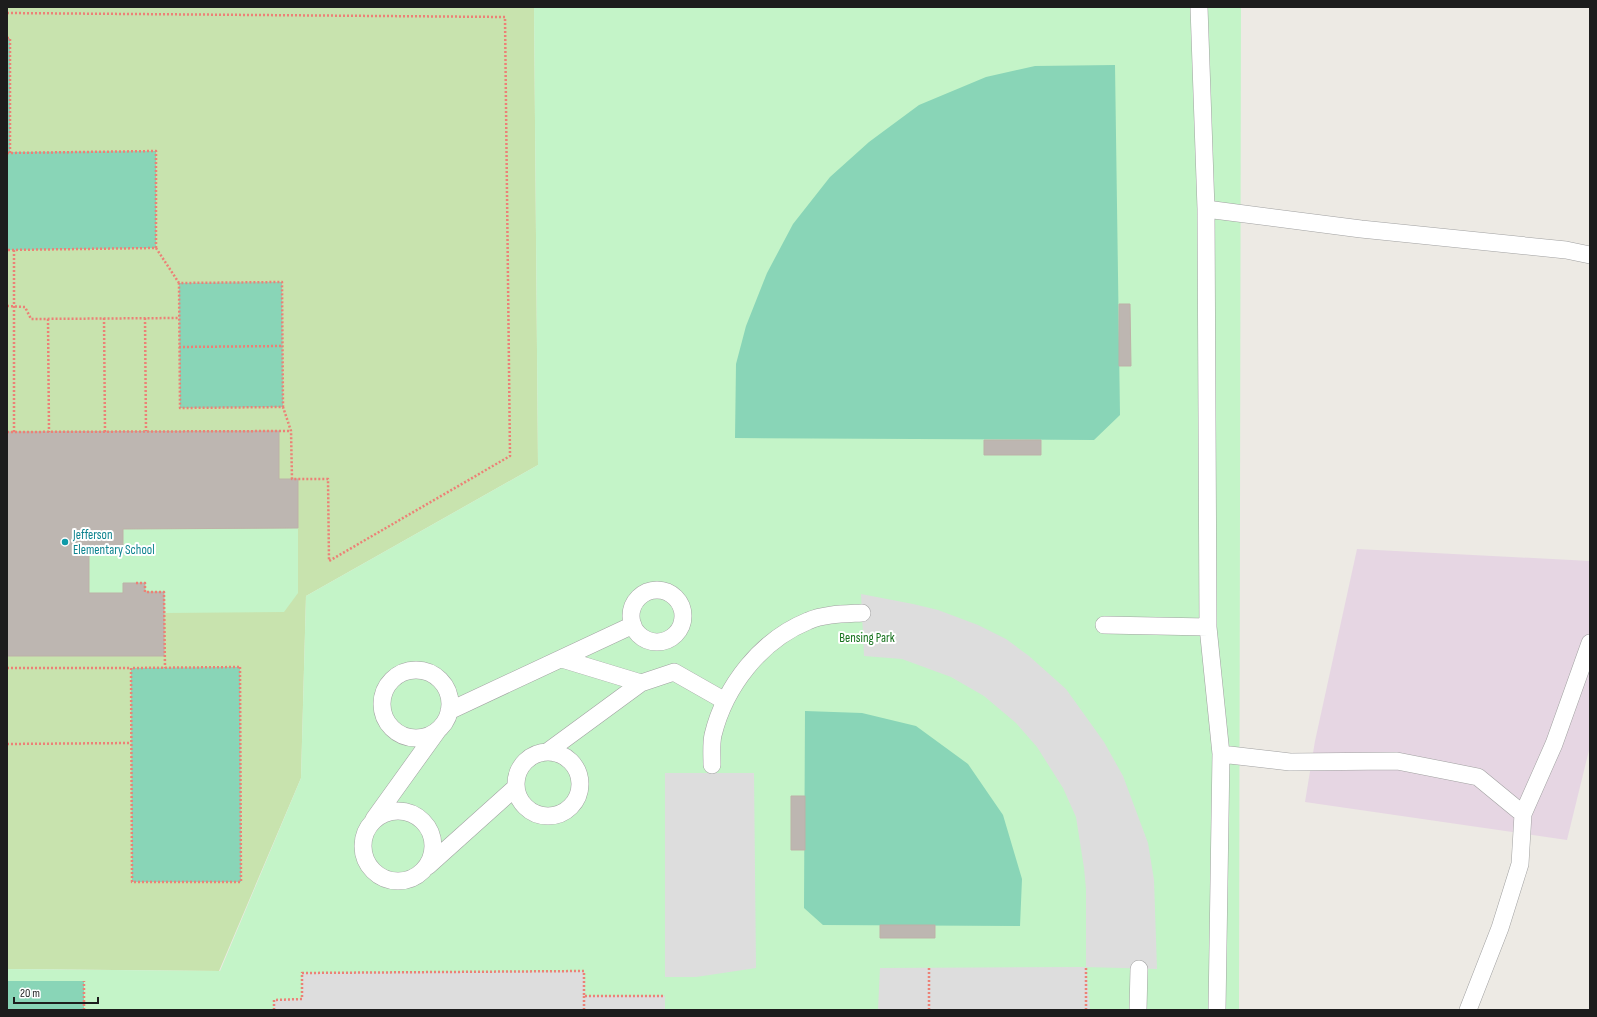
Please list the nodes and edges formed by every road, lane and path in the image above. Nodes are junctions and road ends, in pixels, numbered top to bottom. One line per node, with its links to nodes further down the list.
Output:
1 (1199, 7): 5 (lane)
2 (7, 13): 21 (path)
3 (7, 38): 4 (path)
4 (8, 153): 6 (path)
5 (1206, 209): 9 (lane); 30 (lane)
6 (156, 248): 8 (path); 10 (path)
7 (7, 250): 8 (path)
8 (14, 250): 12 (path)
9 (1590, 255)
10 (178, 283): 15 (path); 17 (path)
11 (7, 306): 12 (path)
12 (14, 306): 16 (path); 23 (path)
13 (104, 318): 14 (path); 16 (path); 25 (path)
14 (145, 318): 15 (path); 20 (path)
15 (178, 318): 18 (path)
16 (48, 319): 24 (path)
17 (282, 346): 18 (path); 19 (path)
18 (179, 347): 19 (path)
19 (283, 407): 21 (path)
20 (146, 431): 21 (path); 25 (path)
21 (291, 431)
22 (7, 432): 23 (path)
23 (14, 432): 24 (path)
24 (49, 432): 25 (path)
25 (105, 432)
26 (136, 583): 35 (path)
27 (862, 613): 37 (lane)
28 (633, 625): 32 (lane)
29 (1104, 625): 30 (lane)
30 (1208, 627): 43 (lane)
31 (1590, 643): 46 (lane)
32 (562, 659): 36 (lane); 38 (lane)
33 (7, 668): 34 (path)
34 (131, 668): 35 (path); 40 (path)
35 (165, 668): 40 (path)
36 (641, 684): 37 (lane); 42 (lane)
37 (725, 701): 44 (lane)
38 (449, 712): 39 (lane); 39 (lane)
39 (438, 730): 47 (lane)
40 (131, 743): 41 (path)
41 (7, 744)
42 (547, 752): 45 (lane); 45 (lane)
43 (1221, 754): 46 (lane); 61 (lane)
44 (712, 765)
45 (516, 787): 48 (lane)
46 (1522, 814): 62 (lane)
47 (372, 822): 48 (lane); 48 (lane)
48 (427, 867)
49 (1086, 967): 59 (path)
50 (929, 968): 58 (path)
51 (1139, 969): 60 (lane)
52 (84, 981): 55 (path)
53 (584, 996): 54 (path); 56 (path); 57 (path)
54 (665, 996)
55 (84, 1010)
56 (274, 1010)
57 (584, 1010)
58 (929, 1010)
59 (1086, 1010)
60 (1138, 1010)
61 (1217, 1010)
62 (1468, 1010)

